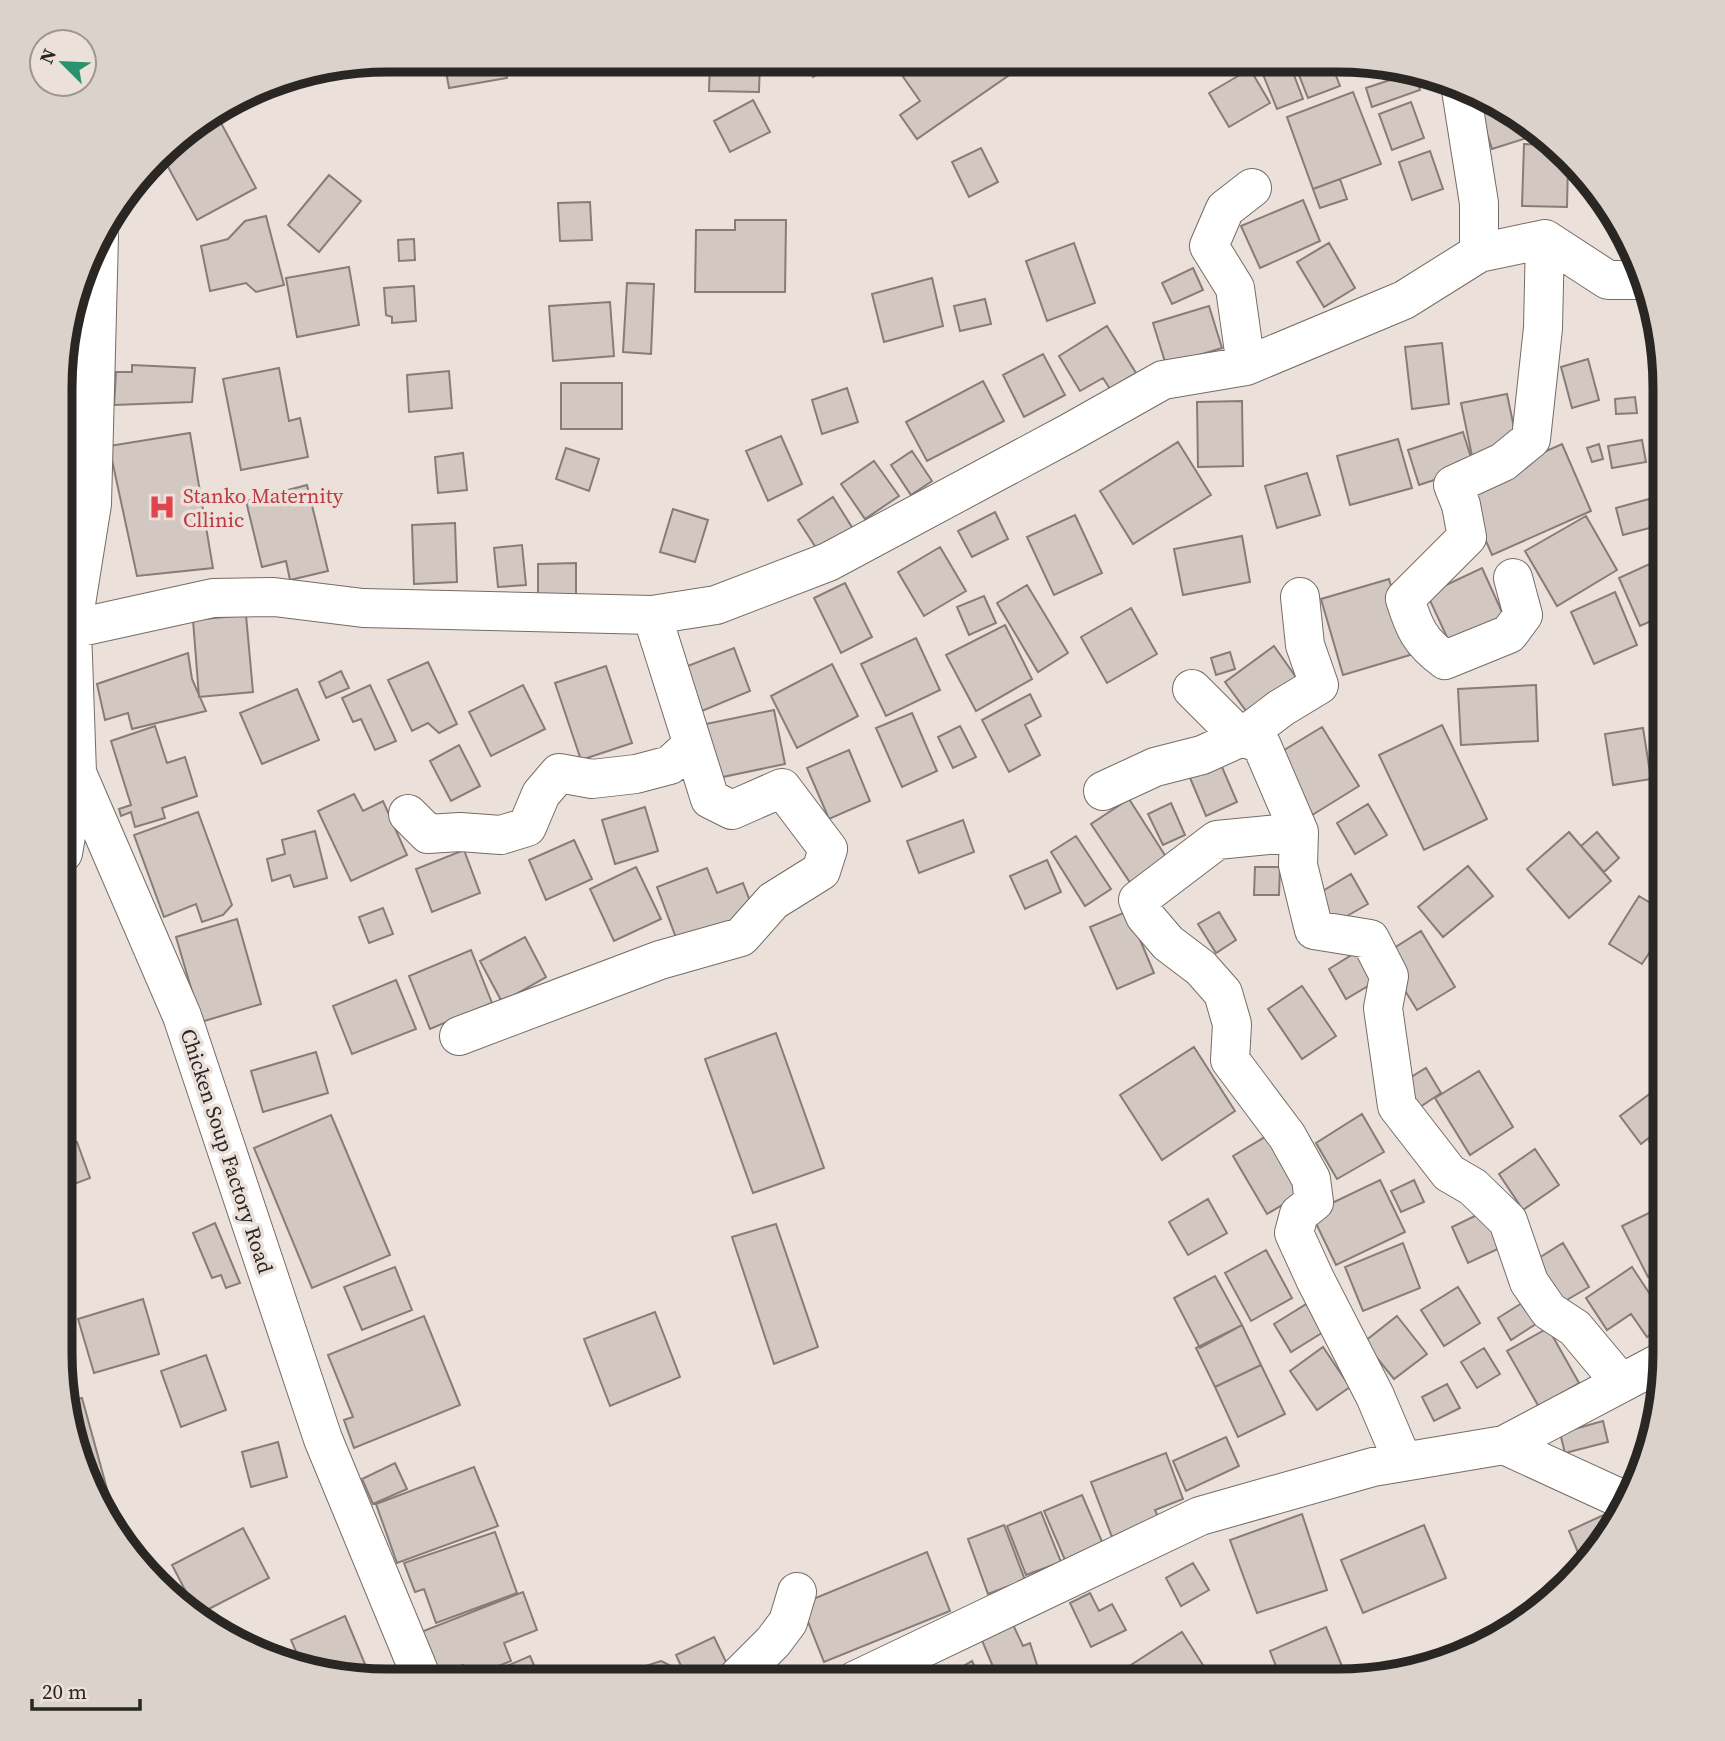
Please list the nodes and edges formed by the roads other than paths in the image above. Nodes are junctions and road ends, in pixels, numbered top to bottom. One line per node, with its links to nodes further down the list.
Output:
1 (1462, 98): 4 (street)
2 (1252, 188): 7 (street)
3 (1545, 239): 4 (street); 6 (street); 8 (street)
4 (1479, 253): 7 (street)
5 (98, 261): 10 (street, Chicken Soup Factory Road)
6 (1634, 280)
7 (1246, 366): 11 (street)
8 (1514, 578)
9 (1300, 597): 15 (street)
10 (72, 603)
11 (652, 615): 12 (street); 16 (street)
12 (72, 622)
13 (1192, 689): 15 (street)
14 (72, 690): 17 (street, Chicken Soup Factory Road)
15 (1244, 736): 18 (street); 21 (street)
16 (692, 745): 20 (street); 22 (street)
17 (77, 773): 19 (street); 29 (street, Chicken Soup Factory Road)
18 (1104, 791)
19 (72, 802)
20 (408, 814)
21 (1299, 832): 24 (street); 26 (street)
22 (459, 1036)
23 (1653, 1366): 24 (street)
24 (1621, 1383): 25 (street)
25 (1504, 1445): 26 (street); 27 (street)
26 (1403, 1462): 31 (street)
27 (1618, 1498)
28 (797, 1592): 30 (street)
29 (418, 1669)
30 (746, 1669)
31 (879, 1669)

